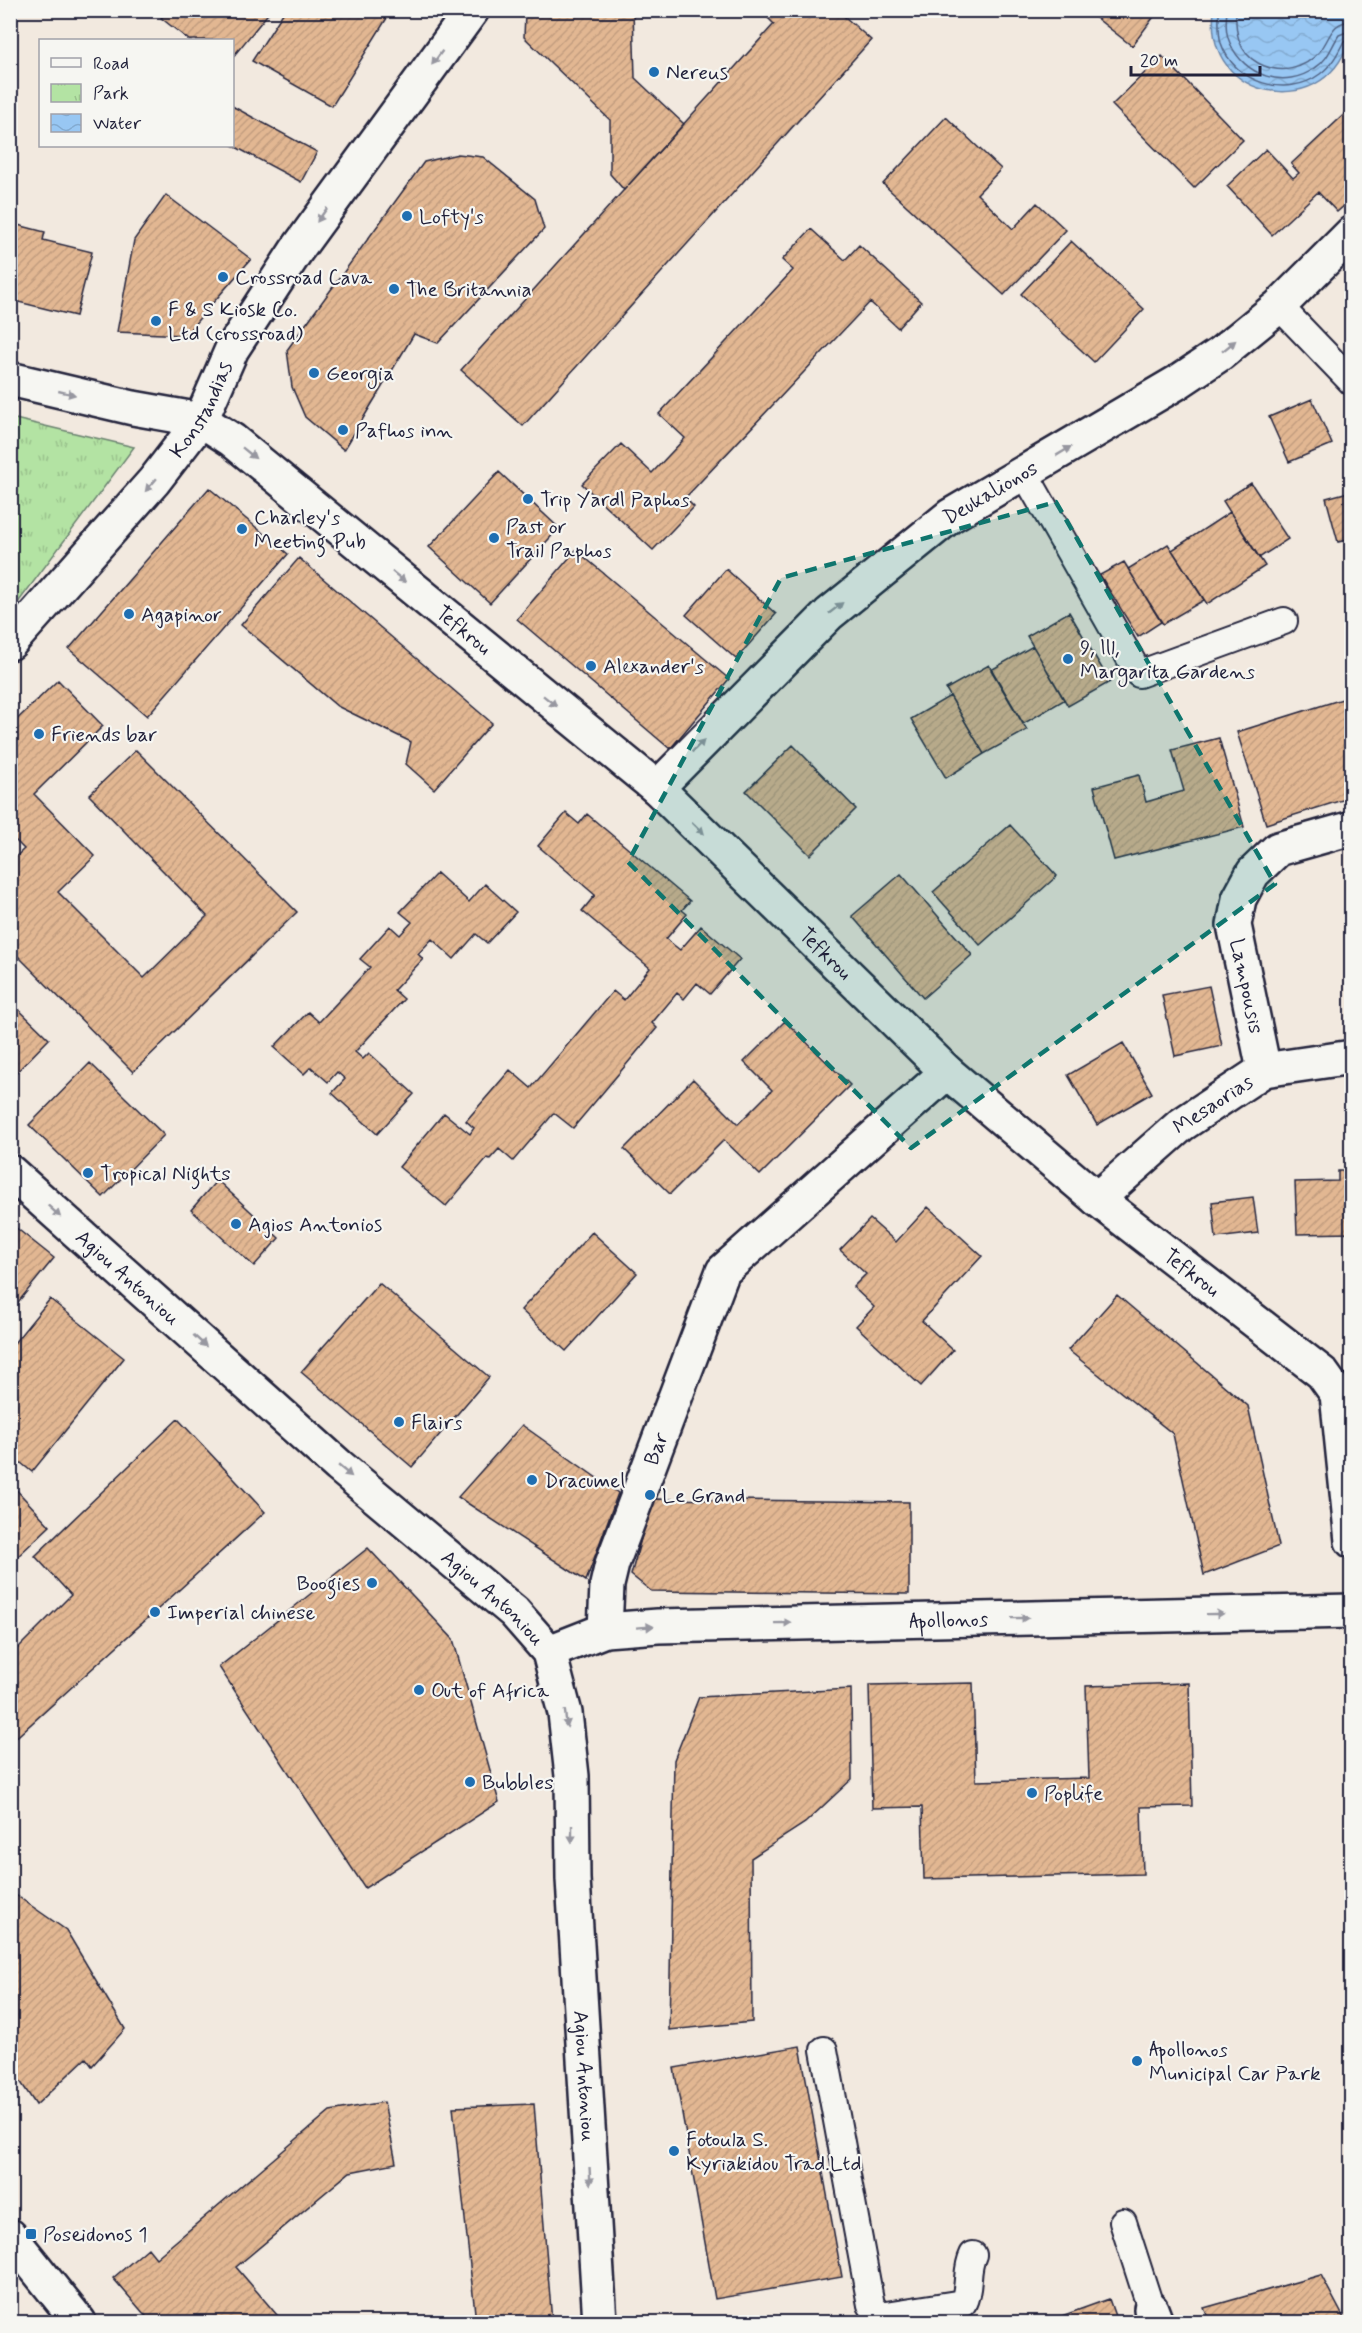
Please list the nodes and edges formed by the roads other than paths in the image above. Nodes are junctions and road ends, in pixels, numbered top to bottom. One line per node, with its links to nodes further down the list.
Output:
1 (472, 10): 6 (street, Konstandias, one-way to 6)
2 (1352, 233): 3 (street, Deukalionos)
3 (1279, 306): 5 (lane); 7 (street, Deukalionos, one-way to 3)
4 (10, 379): 6 (street, one-way to 6)
5 (1352, 382)
6 (201, 420): 9 (street, Konstandias, one-way to 9); 10 (street, Tefkrou, one-way to 10)
7 (1025, 474): 8 (lane); 10 (street, Deukalionos, one-way to 7)
8 (1284, 621)
9 (10, 643)
10 (657, 788): 14 (street, Tefkrou, one-way to 14)
11 (1352, 828): 13 (street, Lampousis)
12 (1352, 1057): 13 (street, Mesaorias)
13 (1264, 1070): 16 (street, Mesaorias)
14 (947, 1072): 16 (street, Tefkrou); 20 (street, Bar)
15 (10, 1172): 21 (street, Agiou Antoniou, one-way to 21)
16 (1097, 1199): 17 (street, Tefkrou)
17 (1344, 1394): 18 (street, Tefkrou)
18 (1352, 1541)
19 (1352, 1611): 20 (street, Apollonos, one-way to 19)
20 (605, 1630): 21 (street, Apollonos)
21 (549, 1652): 28 (street, Agiou Antoniou, one-way to 28)
22 (824, 2050): 25 (lane)
23 (1123, 2222): 26 (lane)
24 (15, 2251): 27 (street)
25 (973, 2254)
26 (1154, 2316)
27 (79, 2322)
28 (600, 2322)

